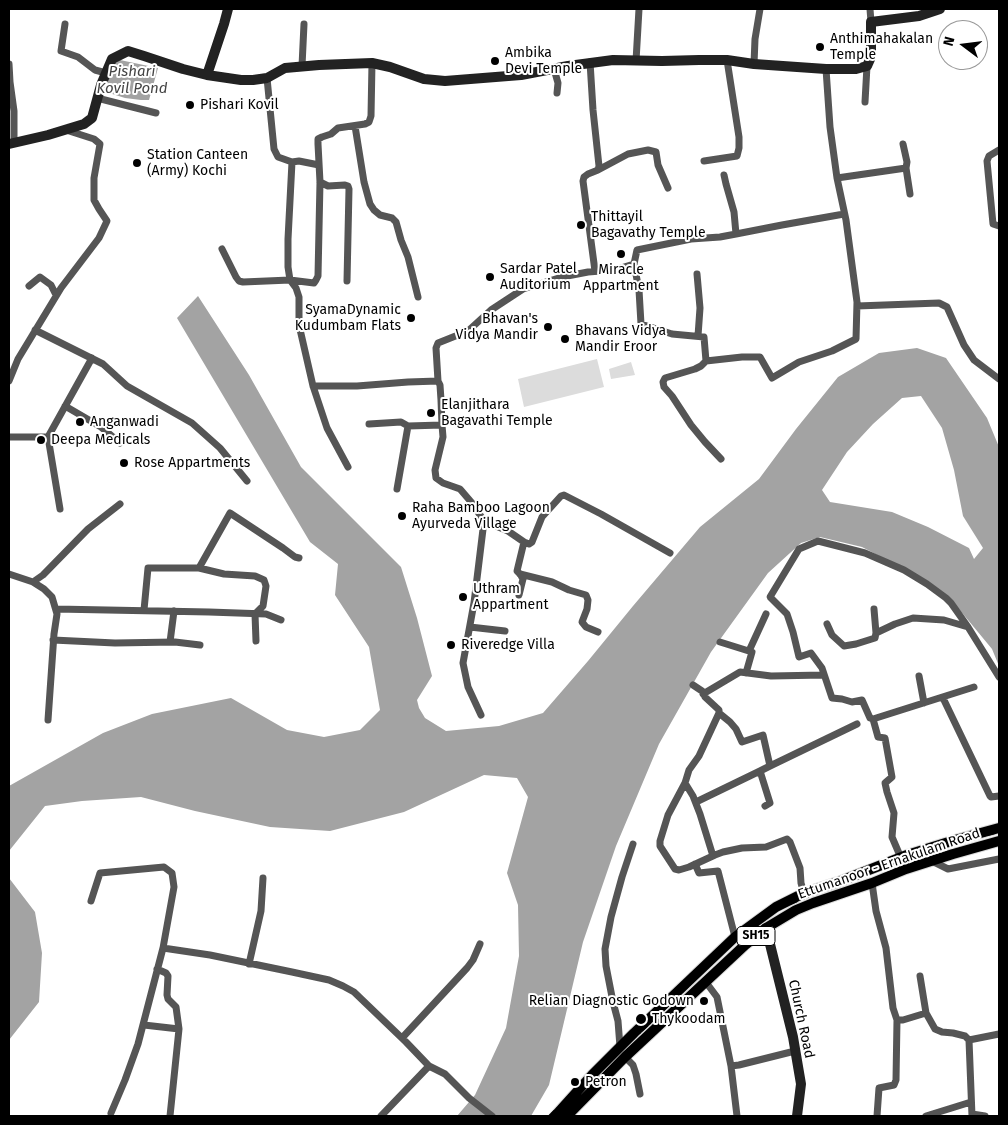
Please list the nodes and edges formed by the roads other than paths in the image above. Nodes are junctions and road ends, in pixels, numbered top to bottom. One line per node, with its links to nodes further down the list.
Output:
1 (228, 9): 20 (street)
2 (639, 9): 10 (street)
3 (760, 9): 14 (street)
4 (870, 9): 6 (street)
5 (940, 9): 6 (street)
6 (871, 22): 16 (street)
7 (65, 24): 19 (street)
8 (304, 24): 15 (street)
9 (727, 60): 10 (street); 14 (street); 31 (street)
10 (636, 61): 11 (street)
11 (590, 62): 17 (street); 35 (street)
12 (372, 63): 15 (street); 17 (street); 26 (street)
13 (9, 64): 28 (street)
14 (754, 64): 18 (street)
15 (302, 66): 21 (street)
16 (867, 66): 18 (street); 24 (street)
17 (554, 69): 22 (street)
18 (826, 69): 37 (street)
19 (106, 73): 20 (street); 23 (street)
20 (207, 76): 21 (street)
21 (267, 78): 32 (street)
22 (557, 93)
23 (98, 98): 25 (street); 27 (street)
24 (866, 102)
25 (156, 113)
26 (355, 126): 33 (street); 52 (street)
27 (66, 130): 28 (street); 51 (street)
28 (12, 144)
29 (903, 144): 34 (street)
30 (999, 150): 42 (street)
31 (704, 161)
32 (292, 162): 33 (street); 48 (street)
33 (319, 165): 38 (street)
34 (906, 168): 37 (street); 40 (street)
35 (598, 170): 39 (street); 46 (street)
36 (724, 175): 43 (street)
37 (837, 178): 41 (street)
38 (320, 182): 48 (street); 49 (street)
39 (668, 188)
40 (910, 194)
41 (844, 214): 43 (street); 53 (street)
42 (999, 226)
43 (736, 234): 45 (street)
44 (222, 249): 48 (street)
45 (634, 264): 46 (street); 55 (street)
46 (595, 271): 60 (street)
47 (697, 274): 55 (street)
48 (290, 280): 61 (street)
49 (347, 281)
50 (29, 286): 51 (street)
51 (56, 295): 54 (street)
52 (418, 298)
53 (857, 306): 57 (street); 58 (street)
54 (35, 330): 56 (street); 59 (street)
55 (698, 336): 57 (street)
56 (92, 358): 62 (street); 71 (street)
57 (706, 361): 69 (street)
58 (999, 379)
59 (9, 381)
60 (438, 381): 61 (street); 64 (street)
61 (313, 386): 70 (street)
62 (65, 406): 67 (street); 68 (street)
63 (369, 424): 65 (street)
64 (442, 425): 65 (street); 75 (street)
65 (408, 426): 72 (street)
66 (9, 437): 67 (street)
67 (48, 437): 74 (street)
68 (120, 443)
69 (721, 459)
70 (348, 467)
71 (247, 482)
72 (397, 488)
73 (120, 504): 82 (street)
74 (60, 508)
75 (484, 521): 76 (street); 92 (street)
76 (524, 542): 77 (street); 81 (street)
77 (670, 553)
78 (298, 558): 79 (street)
79 (199, 568): 86 (street); 88 (street)
80 (9, 574): 82 (street)
81 (520, 574): 83 (street); 95 (street)
82 (33, 582): 84 (street)
83 (519, 595)
84 (56, 609): 86 (street); 97 (street)
85 (874, 609): 96 (street)
86 (144, 610): 87 (street)
87 (174, 611): 88 (street); 99 (street)
88 (255, 614): 90 (street); 98 (street)
89 (766, 614): 102 (street)
90 (281, 620)
91 (827, 624): 96 (street)
92 (470, 627): 94 (street); 113 (street)
93 (968, 627): 96 (street); 104 (street); 106 (street)
94 (505, 631)
95 (598, 632)
96 (876, 633)
97 (53, 640): 99 (street); 115 (street)
98 (256, 641)
99 (170, 642): 101 (street)
100 (720, 642): 102 (street)
101 (200, 645)
102 (749, 651): 103 (street)
103 (746, 673): 104 (street); 109 (street)
104 (824, 675): 114 (street)
105 (919, 676): 111 (street)
106 (999, 677)
107 (694, 685): 109 (street)
108 (974, 687): 110 (street)
109 (703, 694): 112 (street)
110 (943, 698): 111 (street); 120 (street)
111 (924, 703): 114 (street)
112 (719, 713): 117 (street); 119 (street)
113 (481, 714)
114 (873, 719): 127 (street)
115 (48, 720)
116 (857, 724): 117 (street)
117 (770, 766): 118 (street)
118 (760, 772): 121 (street); 122 (street)
119 (685, 783): 121 (street); 130 (street)
120 (999, 796)
121 (696, 802): 126 (street)
122 (765, 806)
123 (999, 827): 127 (main road)
124 (999, 841): 129 (main road, Ettumanoor - Ernakulam Road / SH15)
125 (633, 844): 152 (street)
126 (712, 856): 130 (street); 135 (street)
127 (901, 858): 132 (main road)
128 (999, 859): 129 (street)
129 (932, 861): 133 (main road, Ettumanoor - Ernakulam Road / SH15)
130 (694, 864): 138 (street)
131 (263, 878): 141 (street)
132 (848, 878): 134 (main road); 135 (main road)
133 (872, 883): 134 (main road, Ettumanoor - Ernakulam Road / SH15); 146 (street)
134 (852, 889): 137 (main road, Ettumanoor - Ernakulam Road / SH15)
135 (804, 893): 138 (main road)
136 (90, 901): 140 (street)
137 (766, 928): 144 (main road, Ettumanoor - Ernakulam Road / SH15); 153 (street, Church Road)
138 (735, 937): 152 (main road)
139 (480, 944): 150 (street)
140 (163, 948): 141 (street); 142 (street)
141 (249, 964): 150 (street)
142 (157, 969): 147 (street); 148 (street)
143 (920, 976): 145 (street)
144 (706, 981): 154 (main road, Ettumanoor - Ernakulam Road / SH15); 156 (street)
145 (926, 1013): 146 (street); 151 (street)
146 (897, 1020): 168 (street)
147 (144, 1025): 148 (street); 159 (street)
148 (180, 1029): 161 (street)
149 (999, 1034): 151 (street)
150 (402, 1038): 155 (street)
151 (969, 1040): 158 (street)
152 (620, 1047): 164 (main road)
153 (796, 1051): 156 (street); 167 (street, Church Road)
154 (625, 1057): 157 (street); 165 (main road, Ettumanoor - Ernakulam Road / SH15)
155 (428, 1066): 162 (street); 163 (street)
156 (731, 1066): 166 (street)
157 (640, 1094)
158 (971, 1102): 160 (street); 169 (street)
159 (111, 1113)
160 (972, 1115): 170 (street)
161 (170, 1116)
162 (381, 1116)
163 (492, 1116)
164 (555, 1116)
165 (567, 1116)
166 (738, 1116)
167 (797, 1116)
168 (877, 1116)
169 (926, 1116)
170 (985, 1116)

